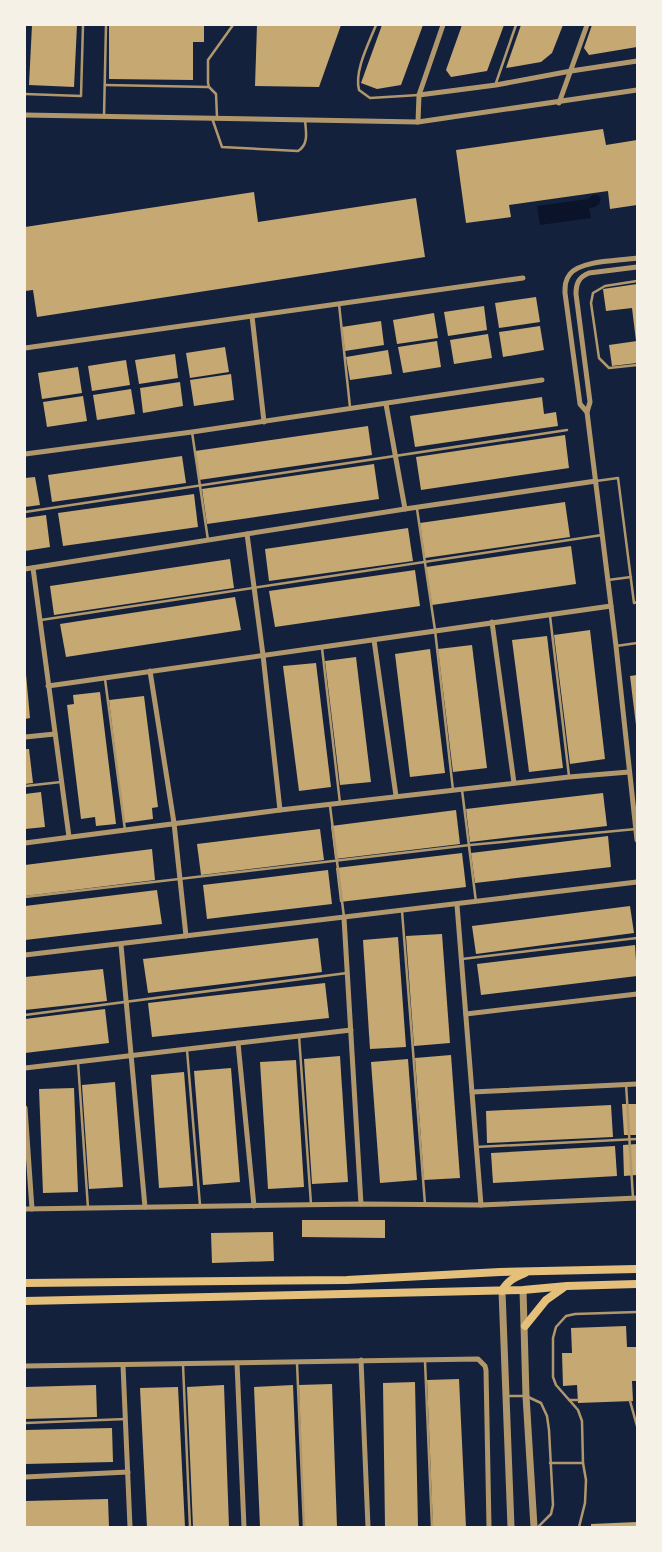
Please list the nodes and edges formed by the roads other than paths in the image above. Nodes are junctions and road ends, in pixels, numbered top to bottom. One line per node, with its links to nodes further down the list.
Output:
1 (83, 25): 14 (lane)
2 (106, 25): 10 (lane)
3 (233, 25): 12 (lane)
4 (376, 25): 15 (lane)
5 (443, 25): 15 (street)
6 (516, 25): 11 (lane)
7 (587, 25): 9 (street)
8 (637, 61): 9 (street)
9 (571, 70): 11 (street); 16 (street)
10 (105, 85): 12 (lane); 18 (lane)
11 (496, 85): 15 (street)
12 (209, 87): 19 (lane)
13 (637, 90): 16 (street)
14 (25, 94)
15 (419, 95): 21 (street)
16 (560, 103): 21 (street)
17 (25, 115): 18 (street)
18 (104, 116): 19 (street)
19 (214, 118): 20 (street); 20 (lane)
20 (305, 120): 21 (street)
21 (418, 122)
22 (637, 258): 33 (street)
23 (637, 267): 33 (street)
24 (523, 278): 26 (street)
25 (637, 281): 29 (lane)
26 (339, 304): 27 (street); 32 (lane)
27 (252, 316): 28 (street); 34 (street)
28 (25, 348)
29 (637, 365)
30 (542, 380): 31 (street)
31 (386, 404): 32 (street); 38 (street)
32 (351, 409): 34 (street)
33 (586, 412): 39 (street)
34 (264, 422): 36 (street)
35 (567, 430): 38 (lane)
36 (192, 432): 37 (street); 40 (lane)
37 (25, 454)
38 (396, 456): 40 (lane); 42 (street)
39 (596, 481): 41 (street); 45 (street); 50 (lane)
40 (200, 485): 43 (lane); 46 (lane)
41 (416, 507): 42 (street); 47 (lane)
42 (405, 509): 44 (street)
43 (25, 512)
44 (247, 534): 46 (street); 52 (street)
45 (603, 535): 47 (lane); 51 (street)
46 (208, 540): 48 (street)
47 (424, 562): 52 (lane); 58 (lane)
48 (33, 568): 49 (street); 56 (street)
49 (25, 569)
50 (630, 577): 51 (lane); 53 (lane)
51 (608, 580): 54 (street)
52 (254, 588): 56 (lane); 63 (street)
53 (637, 602)
54 (612, 606): 55 (street); 62 (street)
55 (549, 614): 57 (street); 70 (lane)
56 (40, 620): 66 (street)
57 (492, 622): 58 (street); 72 (street)
58 (435, 630): 59 (street); 75 (lane)
59 (374, 640): 61 (street); 76 (street)
60 (637, 643): 62 (lane)
61 (322, 646): 63 (street); 77 (lane)
62 (616, 646): 69 (street)
63 (263, 655): 64 (street); 79 (street)
64 (150, 671): 65 (street); 80 (street)
65 (105, 678): 66 (street); 82 (lane)
66 (48, 686): 67 (street)
67 (55, 734): 68 (street); 71 (street)
68 (25, 737)
69 (629, 772): 70 (street); 81 (street)
70 (569, 777): 72 (street)
71 (61, 782): 73 (lane); 83 (street)
72 (514, 783): 74 (street)
73 (25, 786)
74 (462, 789): 75 (street); 86 (lane)
75 (453, 790): 76 (street)
76 (396, 796): 77 (street)
77 (340, 803): 78 (street)
78 (330, 804): 79 (street); 87 (lane)
79 (280, 810): 80 (street)
80 (174, 823): 82 (street); 88 (street)
81 (636, 829): 84 (street); 86 (lane)
82 (125, 830): 83 (street)
83 (68, 837): 85 (street)
84 (637, 840)
85 (25, 843)
86 (470, 845): 87 (lane); 91 (lane)
87 (337, 860): 88 (lane); 94 (lane)
88 (180, 879): 90 (lane); 95 (street)
89 (637, 882): 91 (street)
90 (25, 897)
91 (476, 903): 92 (street)
92 (457, 905): 93 (street); 99 (street)
93 (402, 911): 94 (street); 122 (lane)
94 (344, 918): 95 (street); 100 (street)
95 (186, 936): 97 (street)
96 (637, 938): 99 (lane)
97 (121, 944): 98 (street); 102 (street)
98 (25, 954)
99 (461, 959): 104 (street)
100 (347, 973): 102 (lane); 105 (street)
101 (637, 994): 104 (street)
102 (127, 1002): 103 (lane); 109 (street)
103 (25, 1014)
104 (466, 1014): 114 (street)
105 (351, 1030): 106 (street); 121 (street)
106 (299, 1036): 107 (street); 123 (lane)
107 (238, 1044): 108 (street); 126 (street)
108 (187, 1050): 109 (street); 125 (lane)
109 (132, 1056): 110 (street); 127 (street)
110 (78, 1062): 111 (street); 128 (lane)
111 (25, 1068)
112 (626, 1084): 113 (street); 114 (street); 116 (lane)
113 (637, 1084)
114 (472, 1092): 118 (street)
115 (25, 1108): 119 (street)
116 (629, 1139): 117 (lane); 118 (lane); 120 (lane)
117 (637, 1139)
118 (476, 1147): 124 (street)
119 (27, 1156): 130 (street)
120 (635, 1198): 124 (street)
121 (361, 1204): 122 (street); 123 (street)
122 (425, 1204): 124 (street)
123 (311, 1205): 126 (street)
124 (481, 1205)
125 (200, 1206): 126 (street); 127 (street)
126 (254, 1206)
127 (145, 1207): 128 (street)
128 (88, 1208): 130 (street)
129 (25, 1209): 130 (street)
130 (32, 1209)
131 (637, 1269): 133 (main road)
132 (500, 1272): 133 (main road); 134 (main road); 135 (main road)
133 (527, 1272): 134 (main road)
134 (513, 1279): 138 (main road); 139 (main road)
135 (25, 1283)
136 (637, 1284): 137 (main road)
137 (567, 1286): 138 (main road); 142 (main road)
138 (523, 1290): 139 (main road); 142 (street)
139 (502, 1291): 140 (main road); 150 (street)
140 (25, 1301)
141 (637, 1312): 152 (lane)
142 (525, 1326): 151 (street)
143 (424, 1359): 144 (street); 168 (lane); 169 (street)
144 (361, 1360): 145 (street); 167 (street)
145 (296, 1361): 147 (street); 166 (lane)
146 (183, 1363): 147 (street); 148 (street); 164 (lane)
147 (237, 1363): 165 (street)
148 (123, 1365): 149 (street); 155 (street)
149 (25, 1366)
150 (507, 1396): 151 (lane); 170 (street)
151 (526, 1396): 158 (lane); 171 (street)
152 (569, 1400): 153 (lane); 159 (lane)
153 (578, 1400)
154 (630, 1401): 157 (lane)
155 (126, 1419): 156 (lane); 160 (street)
156 (25, 1423)
157 (637, 1426)
158 (550, 1463): 159 (lane); 171 (lane)
159 (583, 1463): 162 (lane)
160 (128, 1472): 161 (street); 163 (street)
161 (25, 1477)
162 (579, 1526): 172 (lane)
163 (130, 1527)
164 (190, 1527)
165 (244, 1527)
166 (304, 1527)
167 (368, 1527)
168 (432, 1527)
169 (489, 1527)
170 (512, 1527)
171 (536, 1527)
172 (584, 1527)

